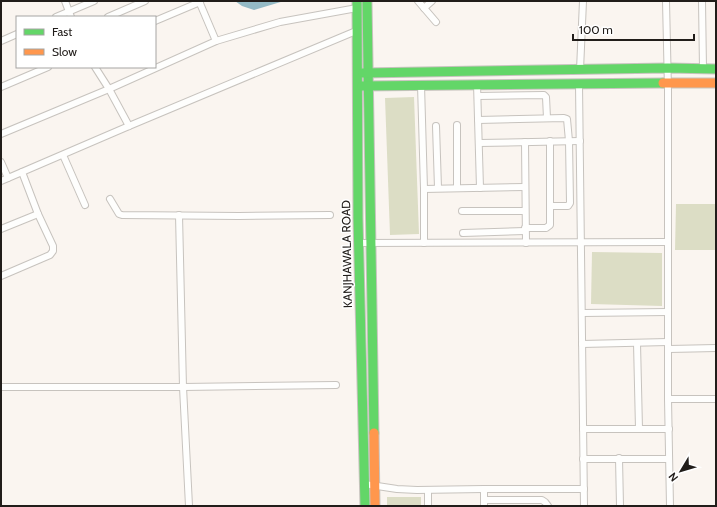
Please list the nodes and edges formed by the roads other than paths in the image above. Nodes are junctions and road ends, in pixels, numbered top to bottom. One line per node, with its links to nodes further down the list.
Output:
1 (65, 1): 13 (street)
2 (94, 1): 13 (street)
3 (145, 1): 14 (street)
4 (367, 1): 29 (main road, KANJHAWALA ROAD)
5 (418, 1): 12 (street)
6 (432, 1): 12 (street)
7 (583, 1): 28 (street)
8 (666, 1): 25 (street)
9 (702, 1): 26 (street)
10 (199, 2): 15 (street); 20 (street)
11 (357, 5): 17 (main road, KANJHAWALA ROAD); 20 (street)
12 (424, 8): 16 (street)
13 (70, 14)
14 (110, 16)
15 (156, 21)
16 (436, 22)
17 (356, 31): 30 (main road, KANJHAWALA ROAD); 44 (street)
18 (16, 34): 19 (street)
19 (1, 41)
20 (216, 41): 23 (street)
21 (46, 68): 38 (street)
22 (96, 68): 39 (street)
23 (156, 68)
24 (156, 68): 39 (street)
25 (668, 68): 26 (main road); 28 (main road); 31 (street)
26 (703, 69): 27 (main road)
27 (716, 69)
28 (580, 70): 29 (main road)
29 (368, 73): 30 (main road); 37 (main road, KANJHAWALA ROAD)
30 (357, 74): 36 (main road, KANJHAWALA ROAD)
31 (668, 83): 32 (main road); 34 (main road); 74 (street)
32 (716, 83)
33 (477, 84): 34 (main road); 35 (main road); 40 (street)
34 (580, 84): 49 (street)
35 (421, 85): 37 (main road); 61 (street)
36 (357, 86): 37 (main road); 78 (main road, KANJHAWALA ROAD)
37 (368, 86): 75 (main road, KANJHAWALA ROAD)
38 (1, 87)
39 (109, 89): 44 (street); 46 (street)
40 (478, 96): 41 (street); 42 (street)
41 (546, 118): 42 (street); 48 (street)
42 (478, 120): 51 (street)
43 (457, 125): 59 (street)
44 (129, 126): 52 (street)
45 (436, 126): 58 (street)
46 (1, 134)
47 (550, 141): 48 (street); 50 (street); 64 (street)
48 (569, 141): 49 (street); 64 (street)
49 (580, 141): 73 (street)
50 (525, 142): 51 (street); 57 (street)
51 (479, 143): 60 (street)
52 (63, 155): 54 (street); 63 (street)
53 (1, 162): 55 (street)
54 (22, 172): 55 (street); 67 (street)
55 (8, 178): 56 (street)
56 (1, 181)
57 (525, 187): 60 (street); 66 (street)
58 (438, 188): 59 (street); 61 (street)
59 (457, 188): 60 (street)
60 (480, 188)
61 (424, 189): 76 (street)
62 (110, 199): 68 (street)
63 (85, 205)
64 (550, 206): 71 (street)
65 (462, 211): 66 (street)
66 (525, 211): 71 (street)
67 (38, 214): 70 (street); 79 (street)
68 (179, 215): 69 (street); 88 (street)
69 (330, 215)
70 (1, 229)
71 (525, 230): 72 (street); 77 (street)
72 (464, 233)
73 (581, 242): 74 (street); 77 (street); 81 (street)
74 (668, 242): 80 (street)
75 (371, 243): 76 (street); 78 (street); 98 (main road, KANJHAWALA ROAD)
76 (424, 243): 77 (street)
77 (526, 243)
78 (359, 244): 97 (main road, KANJHAWALA ROAD)
79 (1, 276)
80 (668, 312): 81 (street); 84 (street)
81 (582, 313): 83 (street)
82 (637, 343): 83 (street); 84 (street); 92 (street)
83 (582, 344): 91 (street)
84 (668, 346): 85 (street); 89 (street)
85 (716, 348)
86 (336, 385): 88 (street)
87 (1, 388): 88 (street)
88 (183, 388): 103 (street)
89 (668, 399): 90 (street); 93 (street)
90 (716, 399)
91 (583, 429): 92 (street); 95 (street)
92 (639, 429): 93 (street)
93 (669, 429): 96 (street)
94 (619, 458): 95 (street); 96 (street); 109 (street)
95 (583, 459): 100 (street)
96 (669, 459): 110 (street)
97 (364, 484): 98 (street); 104 (main road, KANJHAWALA ROAD)
98 (375, 486): 101 (street); 105 (main road, KANJHAWALA ROAD)
99 (484, 489): 100 (street); 101 (street); 102 (street)
100 (584, 489): 108 (street)
101 (428, 490): 106 (street)
102 (484, 503): 107 (street)
103 (189, 506)
104 (365, 506)
105 (375, 506)
106 (428, 506)
107 (548, 506)
108 (584, 506)
109 (620, 506)
110 (670, 506)

